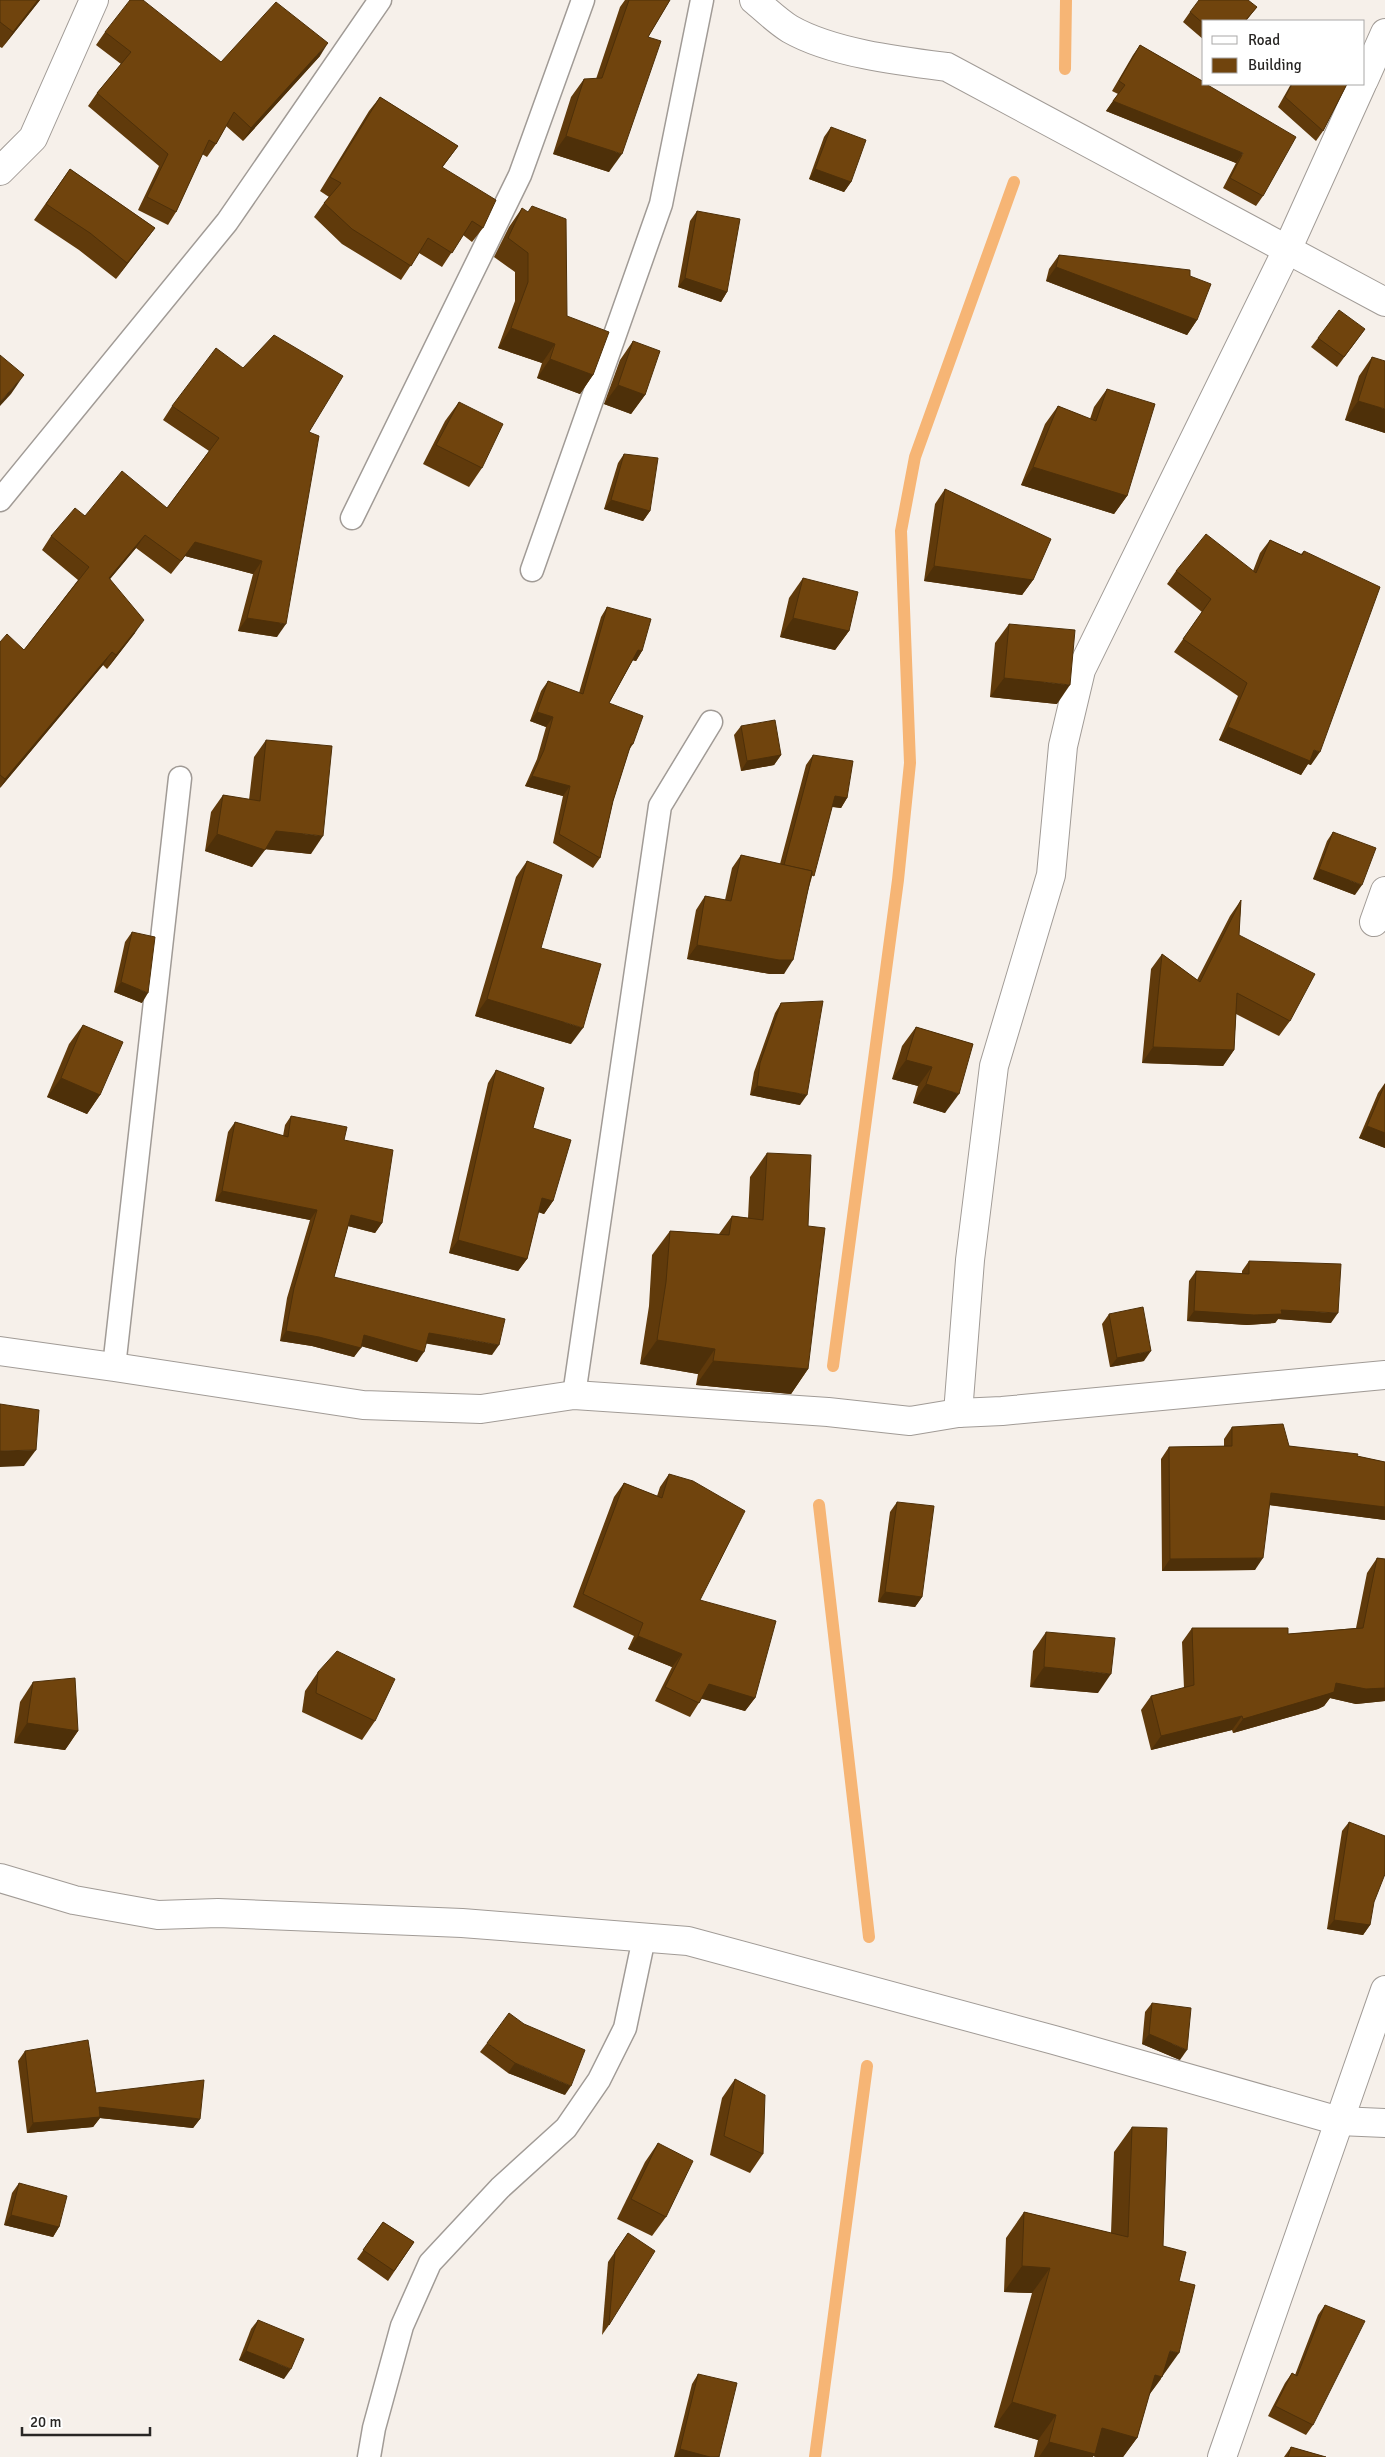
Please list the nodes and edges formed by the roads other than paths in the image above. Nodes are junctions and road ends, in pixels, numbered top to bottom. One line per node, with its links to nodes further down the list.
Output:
1 (94, 0): 9 (street)
2 (380, 0): 12 (lane)
3 (583, 0): 13 (lane)
4 (702, 0): 14 (lane)
5 (754, 0): 10 (street)
6 (1385, 33): 7 (street)
7 (1365, 78)
8 (1362, 85): 10 (street)
9 (0, 172)
10 (1287, 250): 11 (street); 23 (street)
11 (1385, 302)
12 (0, 500)
13 (352, 518)
14 (532, 570)
15 (712, 722): 22 (lane)
16 (180, 778): 20 (lane)
17 (1385, 891): 18 (street)
18 (1374, 922)
19 (0, 1352): 20 (street)
20 (114, 1367): 22 (street)
21 (1385, 1375): 23 (street)
22 (574, 1395): 23 (street)
23 (958, 1413)
24 (0, 1878): 25 (street)
25 (644, 1938): 27 (street); 29 (lane)
26 (1385, 1990): 27 (street)
27 (1339, 2121): 28 (street); 30 (street)
28 (1385, 2123)
29 (369, 2457)
30 (1222, 2457)

